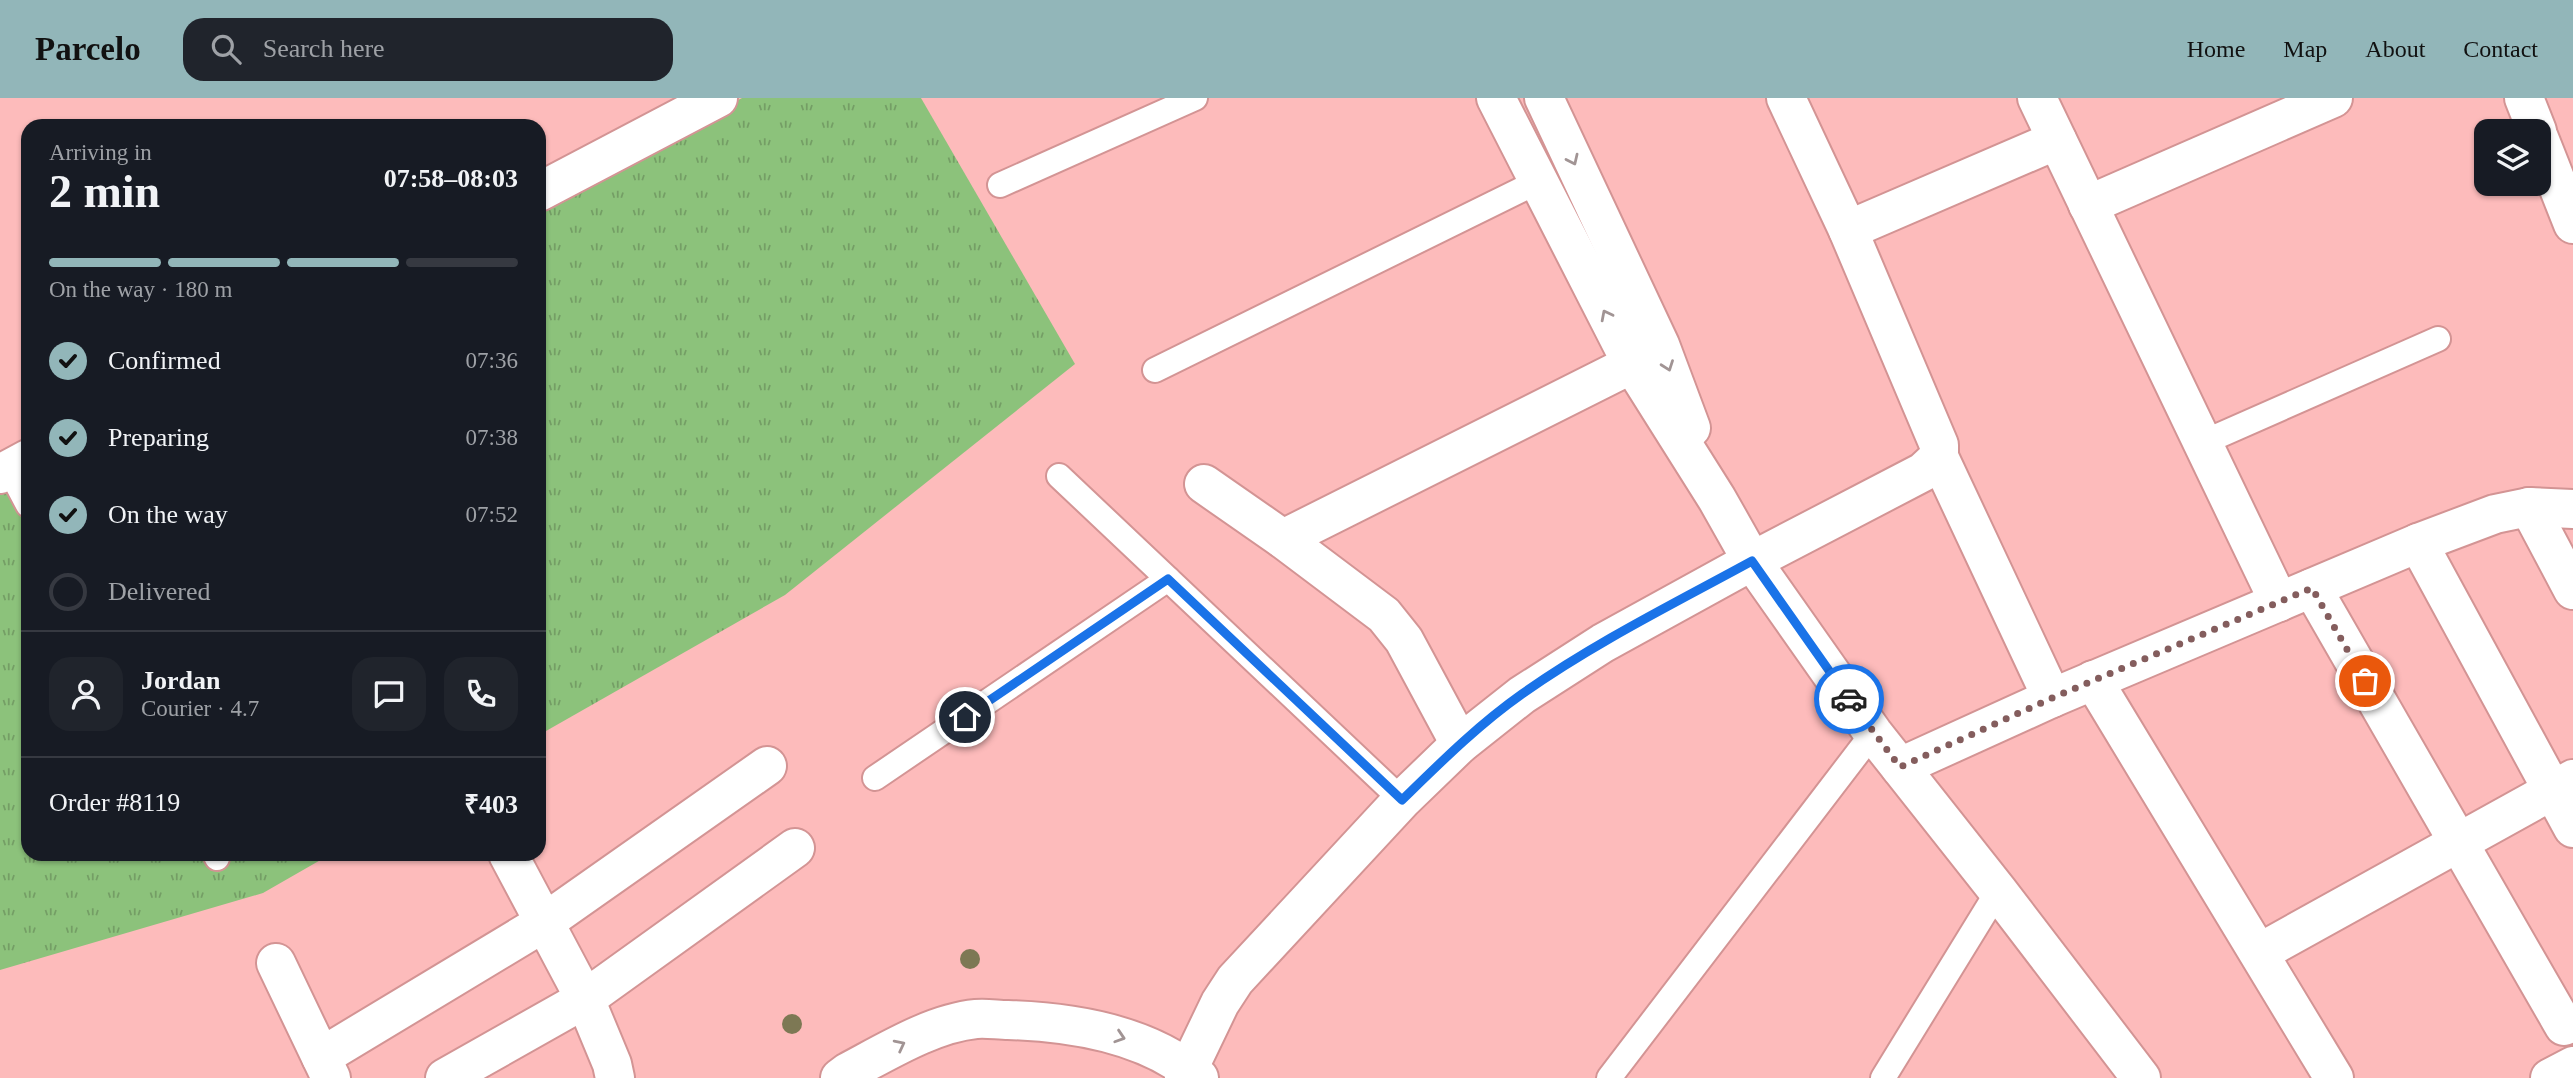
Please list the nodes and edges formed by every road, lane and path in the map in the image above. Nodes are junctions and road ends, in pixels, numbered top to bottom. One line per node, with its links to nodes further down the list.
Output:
1 (718, 98): 14 (street)
2 (1195, 98): 13 (lane)
3 (1496, 98): 12 (street)
4 (1544, 98): 27 (street, one-way to 27)
5 (1786, 98): 17 (street)
6 (2037, 98): 10 (street)
7 (2331, 98): 15 (street)
8 (2524, 98): 9 (street)
9 (2532, 119)
10 (2057, 140): 15 (street); 17 (street)
11 (2551, 168): 16 (street)
12 (1537, 182): 19 (street, one-way to 12); 20 (lane)
13 (1000, 185)
14 (546, 188)
15 (2088, 205): 21 (street)
16 (2573, 224)
17 (1849, 230): 22 (street)
18 (2438, 339): 21 (lane)
19 (1632, 364): 27 (street); 30 (street)
20 (1155, 370)
21 (2202, 443): 35 (street)
22 (1939, 457): 32 (street); 37 (street)
23 (12, 467): 26 (lane)
24 (1059, 476): 33 (lane)
25 (1204, 484): 30 (street)
26 (21, 488)
27 (1717, 499): 32 (street)
28 (2529, 508): 29 (street); 31 (street); 34 (street)
29 (2573, 509)
30 (1283, 539): 39 (street)
31 (2418, 543): 35 (street); 43 (street)
32 (1752, 561): 38 (street); 39 (street)
33 (1168, 579): 42 (lane); 44 (lane)
34 (2573, 590)
35 (2296, 595): 36 (street); 46 (street)
36 (2093, 680): 37 (street); 51 (street)
37 (2052, 698): 41 (street)
38 (1873, 733): 41 (street); 61 (lane)
39 (1460, 744): 44 (street)
40 (767, 766): 50 (street)
41 (1900, 767): 49 (street)
42 (874, 778)
43 (2562, 785): 45 (street); 46 (street)
44 (1402, 800): 57 (street)
45 (2573, 828)
46 (2459, 842): 51 (street); 54 (street)
47 (795, 848): 53 (street)
48 (513, 861): 50 (street)
49 (1998, 891): 62 (lane); 63 (street)
50 (545, 922): 53 (street); 56 (street)
51 (2259, 953): 64 (street)
52 (276, 962): 56 (street)
53 (586, 999): 58 (street); 59 (street)
54 (2564, 1026)
55 (2573, 1066): 65 (street)
56 (326, 1068)
57 (1191, 1075): 60 (street, one-way to 57)
58 (445, 1078)
59 (615, 1078)
60 (840, 1078)
61 (1609, 1078)
62 (1883, 1078)
63 (2141, 1078)
64 (2334, 1078)
65 (2550, 1078)

